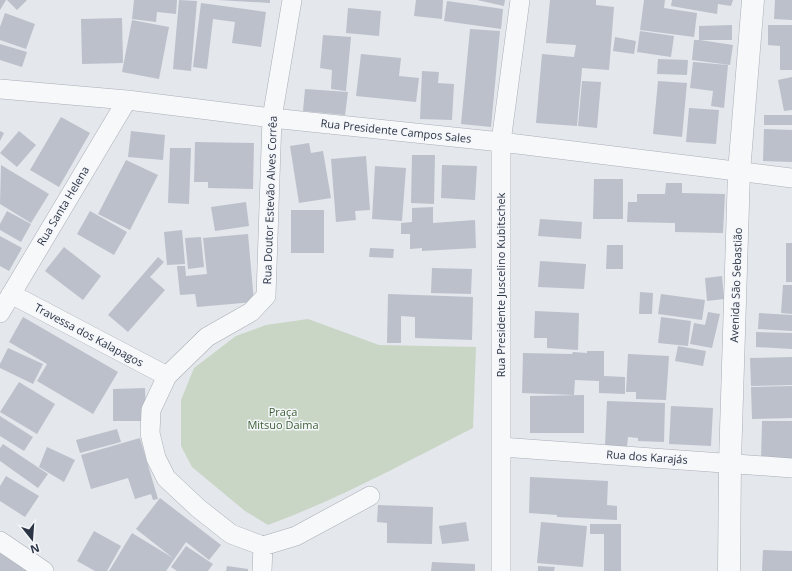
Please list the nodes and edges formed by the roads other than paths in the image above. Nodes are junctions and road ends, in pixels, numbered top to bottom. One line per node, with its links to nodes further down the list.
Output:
1 (292, 0): 6 (street, Rua Doutor Estevão Alves Corrêa)
2 (520, 0): 7 (street, Rua Presidente Juscelino Kubitschek)
3 (754, 0): 8 (street, Avenida São Sebastião)
4 (0, 89): 5 (street, Rua Presidente Campos Sales)
5 (127, 100): 6 (street, Rua Presidente Campos Sales); 10 (street, Rua Santa Helena)
6 (272, 118): 7 (street, Rua Presidente Campos Sales); 12 (street, Rua Doutor Estevão Alves Corrêa)
7 (501, 142): 8 (street, Rua Presidente Campos Sales); 13 (street, Rua Presidente Juscelino Kubitschek)
8 (739, 172): 9 (street, Rua Presidente Campos Sales); 14 (street, Avenida São Sebastião)
9 (792, 178)
10 (11, 294): 11 (street, Rua Santa Helena); 12 (street, Travessa dos Kalapagos)
11 (0, 313)
12 (167, 376): 18 (street)
13 (502, 447): 14 (street, Rua dos Karajás); 21 (street, Rua Presidente Juscelino Kubitschek)
14 (730, 462): 15 (street, Rua dos Karajás); 22 (street, Avenida São Sebastião)
15 (792, 468)
16 (370, 496): 18 (street)
17 (0, 541): 19 (street)
18 (263, 546): 20 (street)
19 (44, 571)
20 (262, 571)
21 (501, 571)
22 (729, 571)

